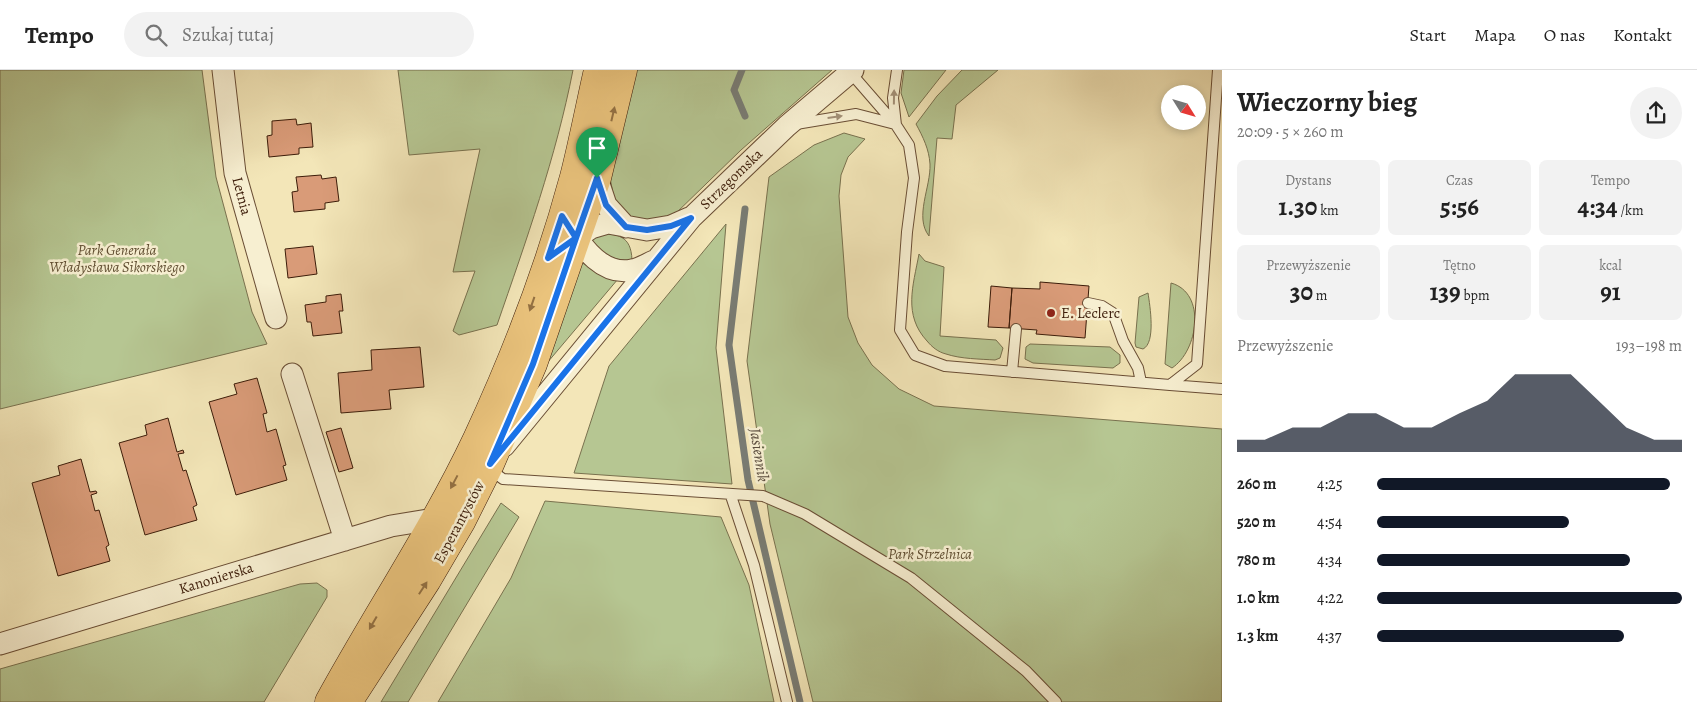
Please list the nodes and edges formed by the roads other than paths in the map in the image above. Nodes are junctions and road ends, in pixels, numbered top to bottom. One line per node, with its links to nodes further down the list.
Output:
1 (223, 70): 15 (street, Letnia)
2 (598, 70): 11 (main road, Esperantystów)
3 (623, 70): 9 (main road, Esperantystów, one-way to 3)
4 (897, 70): 7 (lane, one-way to 4)
5 (1218, 70): 20 (lane)
6 (851, 71): 7 (lane); 8 (street, Strzegomska)
7 (896, 124): 8 (lane, one-way to 7); 17 (lane)
8 (787, 126): 10 (street, Strzegomska)
9 (597, 178): 11 (main road, Esperantystów); 12 (street)
10 (691, 218): 12 (street); 13 (street, Strzegomska)
11 (569, 227): 12 (street); 13 (street); 22 (main road, Esperantystów); 24 (main road, Esperantystów, one-way to 24)
12 (626, 227)
13 (654, 261): 22 (street, Strzegomska)
14 (1088, 303): 19 (lane)
15 (276, 318)
16 (1016, 329): 17 (lane)
17 (1012, 372): 19 (lane)
18 (292, 374): 25 (street)
19 (1141, 382): 20 (lane)
20 (1170, 385): 21 (lane)
21 (1222, 389)
22 (489, 466): 23 (lane); 28 (main road, Esperantystów, one-way to 22)
23 (731, 496): 29 (lane); 30 (lane)
24 (434, 519): 25 (street, Kanonierska); 27 (main road, Esperantystów, one-way to 27)
25 (345, 540): 26 (street, Kanonierska)
26 (0, 644)
27 (329, 702)
28 (348, 702)
29 (787, 702)
30 (1056, 702)

